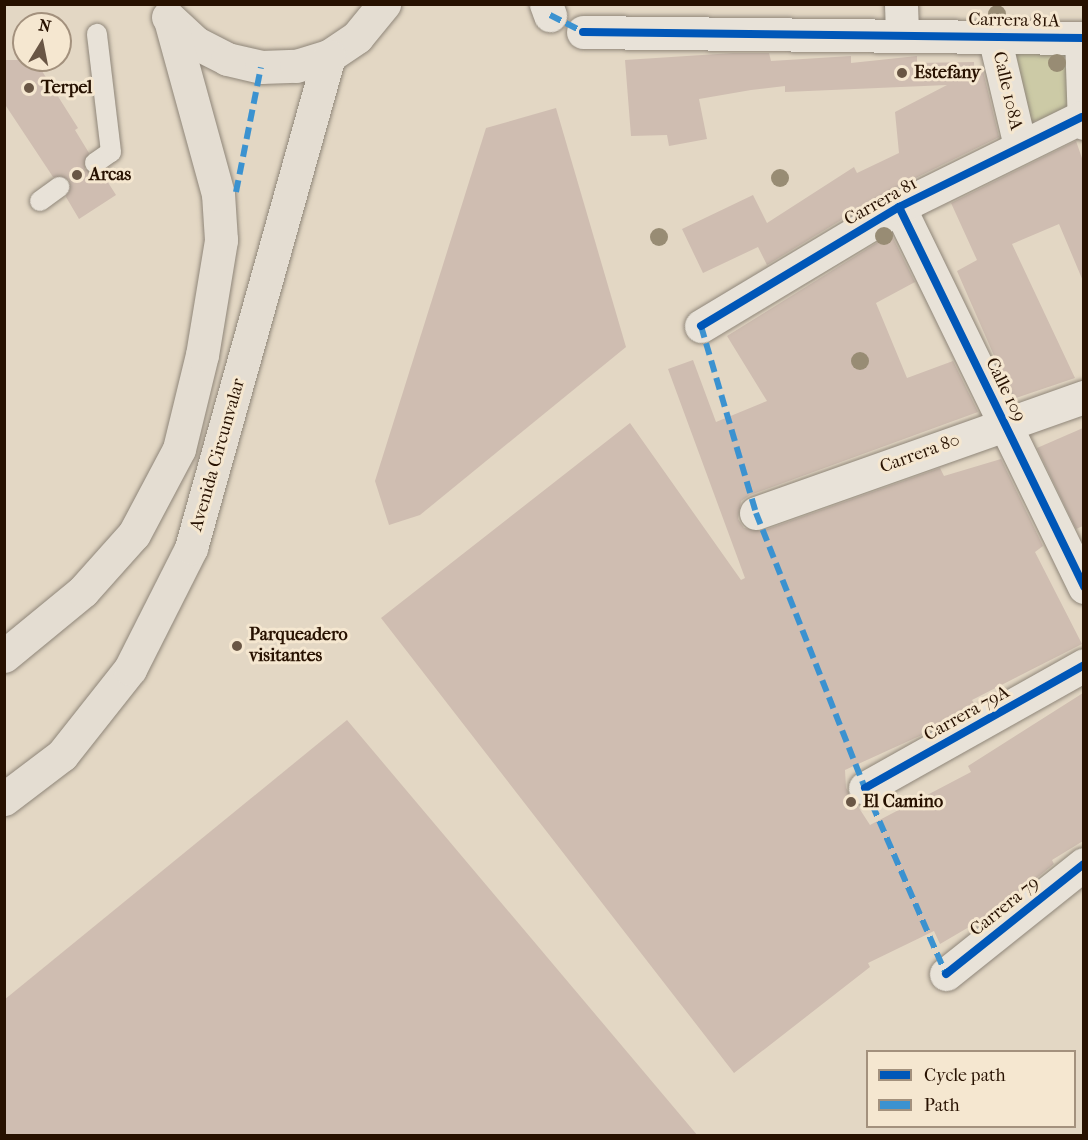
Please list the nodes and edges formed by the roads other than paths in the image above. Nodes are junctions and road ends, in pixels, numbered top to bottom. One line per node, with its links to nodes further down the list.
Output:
1 (384, 4): 8 (highway)
2 (165, 12): 8 (highway); 20 (highway)
3 (901, 19): 4 (street, Carrera 81A); 6 (street, Carrera 81A)
4 (583, 32)
5 (97, 34): 11 (lane)
6 (994, 36): 7 (street, Carrera 81A); 10 (street, Calle 108A)
7 (1082, 38): 9 (street)
8 (329, 56): 23 (highway, Avenida Circunvalar)
9 (1083, 120): 10 (street, Carrera 81)
10 (1020, 146): 14 (street, Carrera 81)
11 (95, 163)
12 (59, 187): 13 (lane)
13 (40, 201)
14 (899, 207): 15 (street, Carrera 81); 17 (street, Calle 109)
15 (701, 326)
16 (1083, 397): 17 (street, Carrera 80)
17 (1005, 423): 18 (street, Carrera 80); 19 (street, Calle 109)
18 (756, 513)
19 (1083, 587)
20 (4, 656)
21 (1083, 665): 22 (street, Carrera 79A)
22 (865, 788)
23 (4, 799)
24 (1083, 864): 25 (street, Carrera 79)
25 (946, 974)

